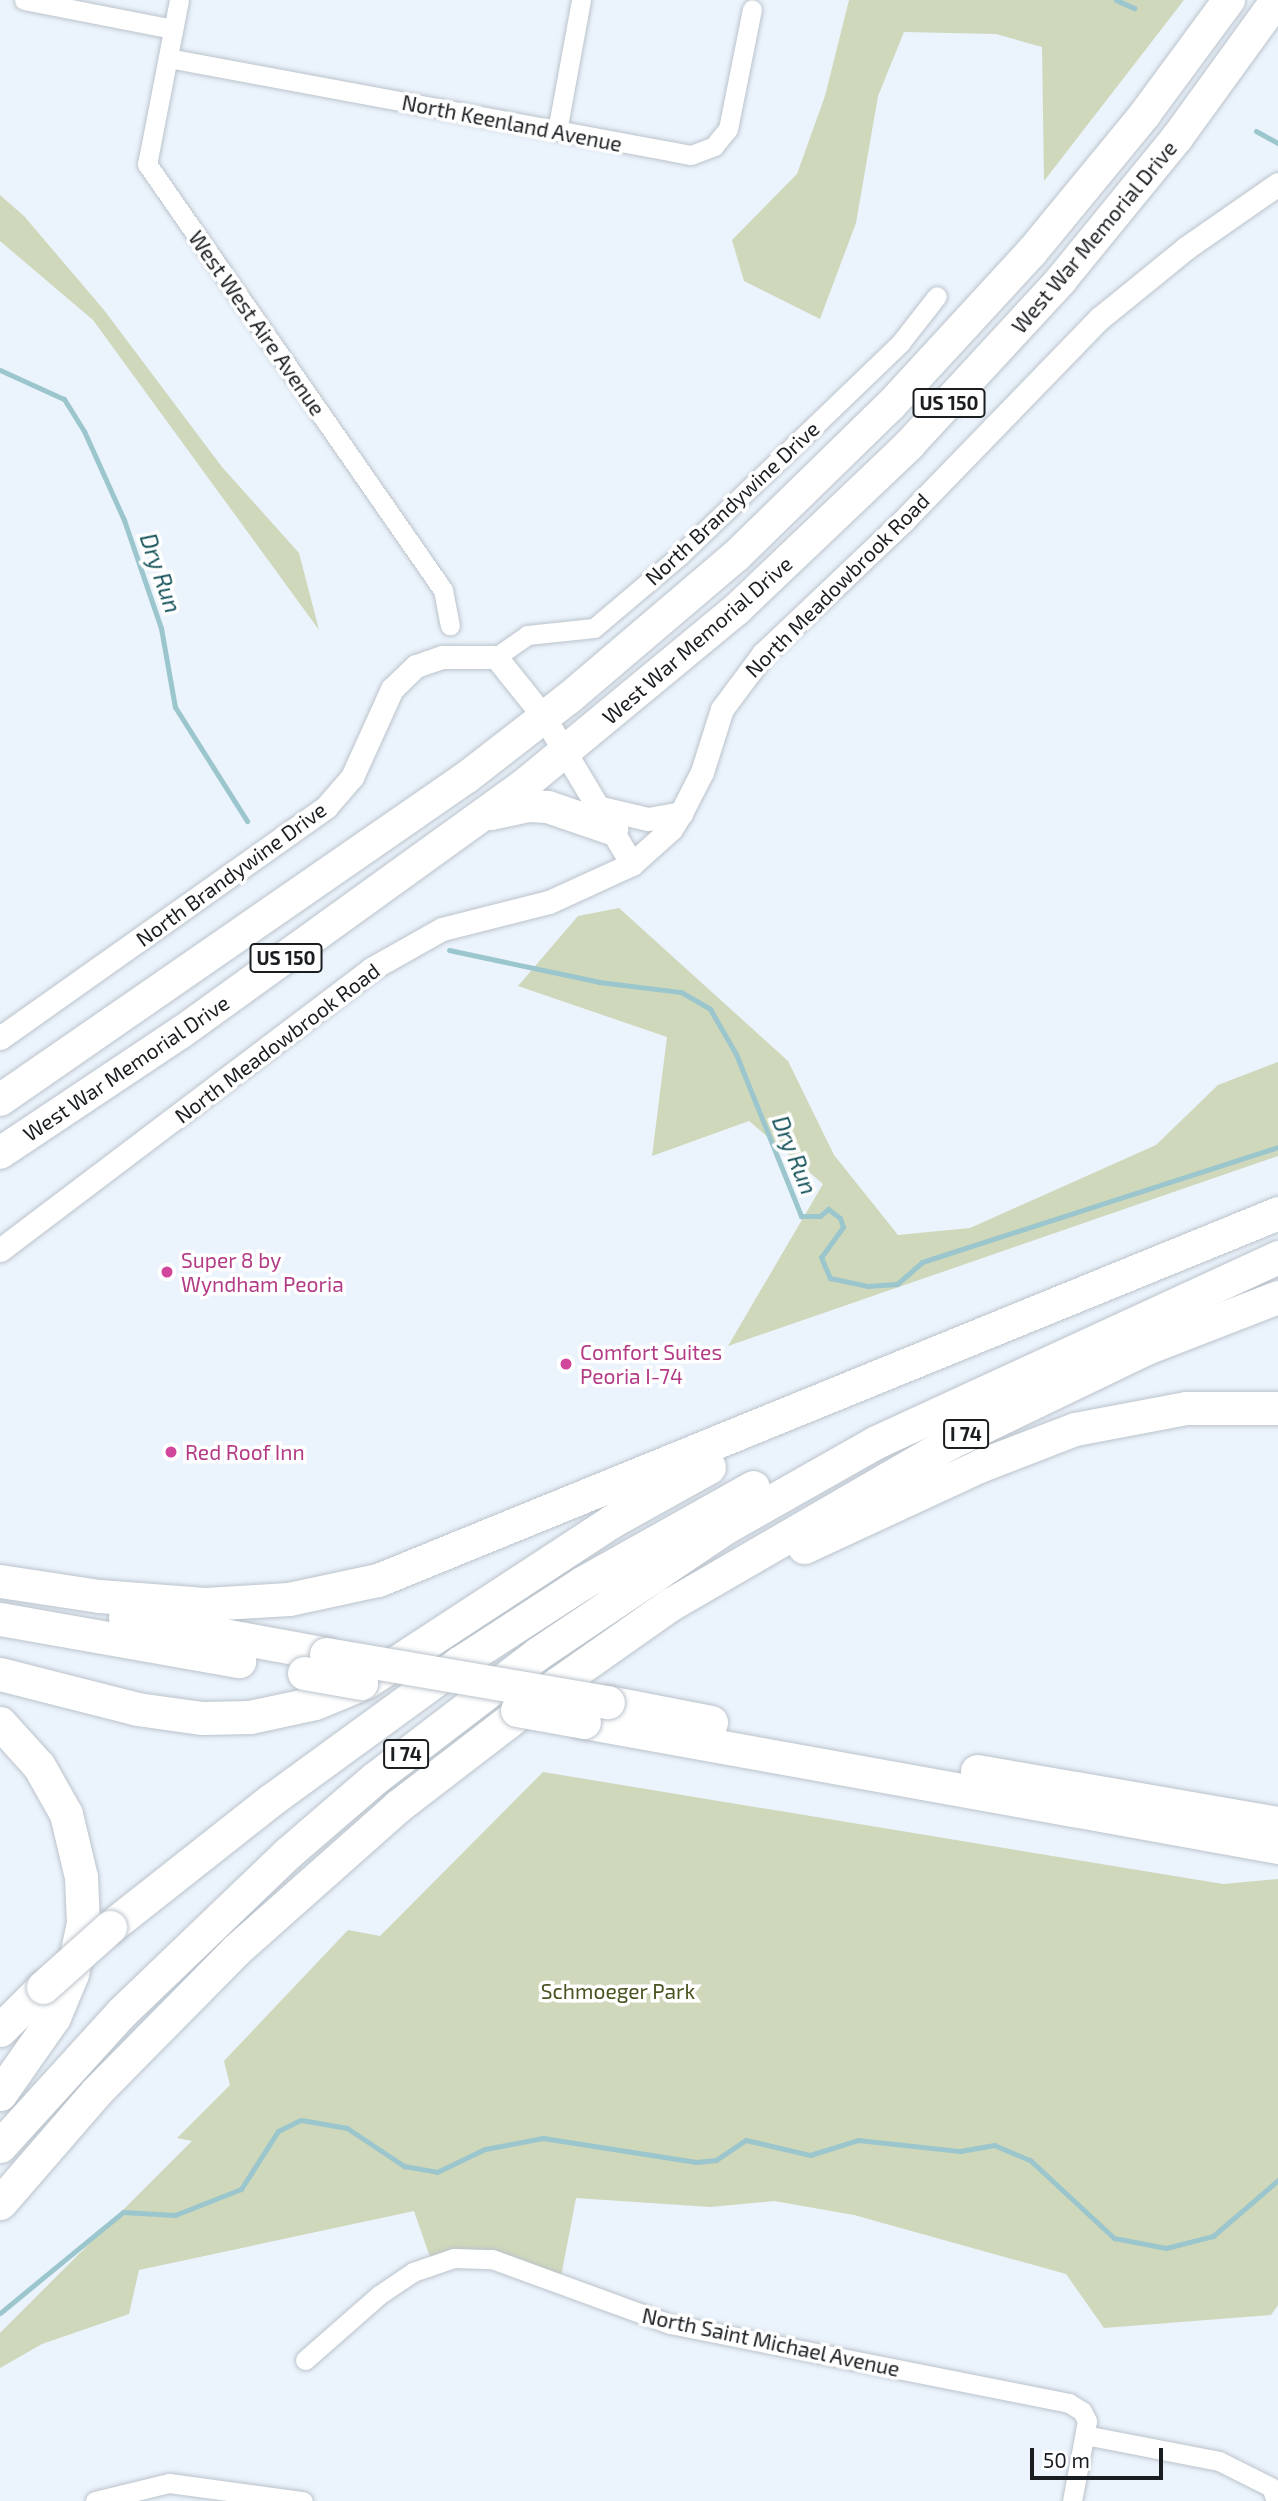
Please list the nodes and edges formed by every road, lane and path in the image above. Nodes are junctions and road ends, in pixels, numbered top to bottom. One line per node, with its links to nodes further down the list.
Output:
1 (24, 0): 7 (street)
2 (179, 0): 7 (street, West West Aire Avenue)
3 (581, 0): 9 (street)
4 (1229, 0): 14 (highway, West War Memorial Drive / US 150)
5 (1277, 0): 15 (highway, West War Memorial Drive / US 150)
6 (752, 9): 9 (street, North Keenland Avenue)
7 (173, 29): 8 (street, West West Aire Avenue)
8 (168, 58): 9 (street, North Keenland Avenue); 12 (street, West West Aire Avenue)
9 (557, 131)
10 (1278, 184): 16 (street, North Meadowbrook Road)
11 (937, 296): 13 (street, North Brandywine Drive)
12 (450, 625)
13 (496, 657): 14 (street); 20 (street, North Brandywine Drive)
14 (544, 718): 15 (street); 21 (highway, West War Memorial Drive / US 150)
15 (565, 753): 17 (highway, West War Memorial Drive / US 150); 18 (street)
16 (681, 813): 18 (street); 19 (street, North Meadowbrook Road)
17 (483, 816): 18 (highway); 22 (highway, West War Memorial Drive / US 150)
18 (607, 818): 19 (street)
19 (632, 864): 25 (street, North Meadowbrook Road)
20 (0, 1038)
21 (0, 1100)
22 (0, 1153)
23 (1278, 1213): 24 (highway)
24 (1208, 1239): 30 (highway); 36 (highway)
25 (0, 1250)
26 (1278, 1258): 29 (highway, I 74)
27 (1278, 1297): 32 (highway, I 74)
28 (1278, 1408): 32 (highway)
29 (876, 1442): 41 (highway, bridge); 44 (highway, I 74)
30 (0, 1581)
31 (0, 1594): 35 (highway)
32 (671, 1604): 42 (highway, I 74)
33 (0, 1619): 35 (highway)
34 (0, 1632): 35 (highway)
35 (304, 1665): 37 (highway, bridge)
36 (0, 1674)
37 (596, 1712): 39 (highway); 40 (highway)
38 (0, 1723): 43 (highway)
39 (1278, 1823)
40 (1278, 1847)
41 (0, 2030)
42 (96, 2092): 45 (highway, I 74); 46 (highway)
43 (0, 2094)
44 (0, 2146)
45 (0, 2203)
46 (0, 2226)
47 (305, 2360): 48 (street, North Saint Michael Avenue)
48 (1085, 2435): 49 (street); 52 (street)
49 (1275, 2489)
50 (94, 2501): 51 (street)
51 (303, 2501)
52 (1072, 2501)

